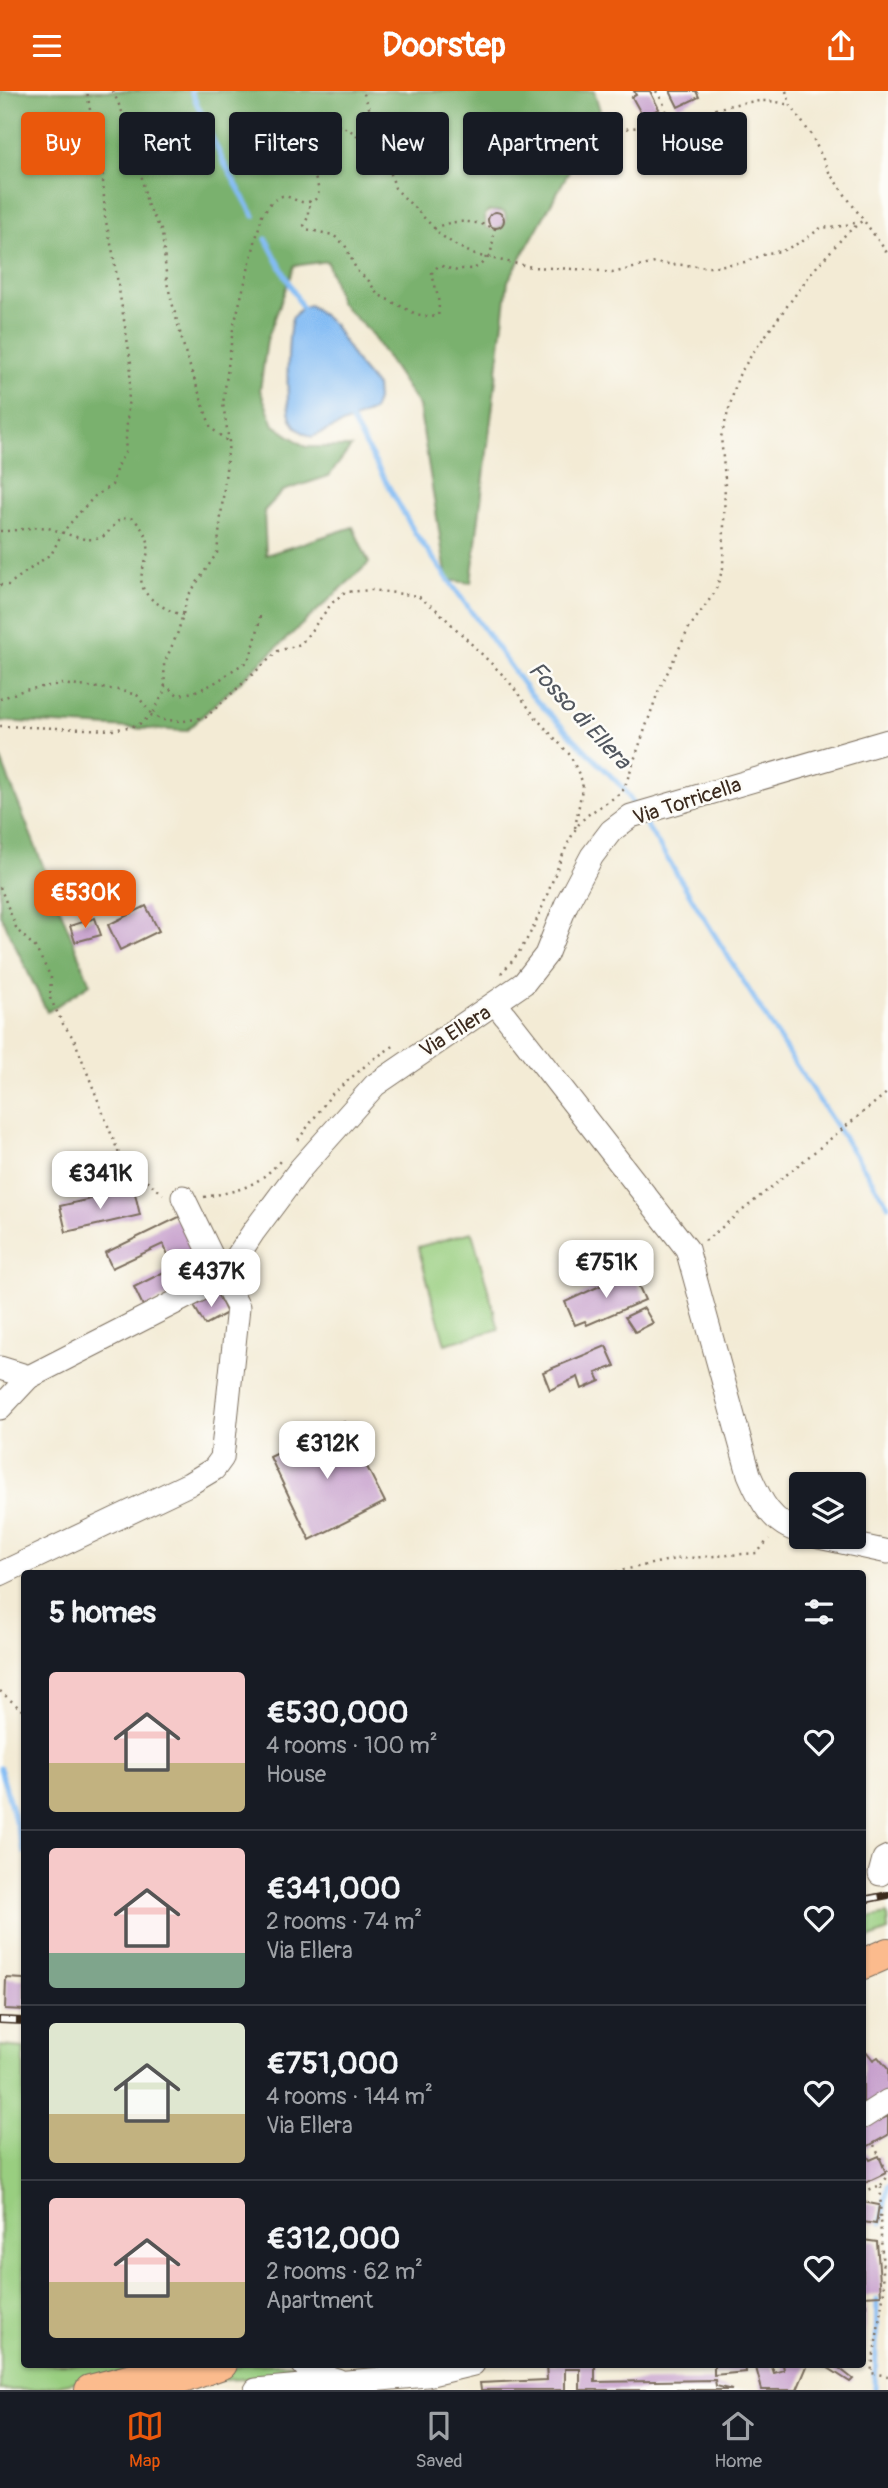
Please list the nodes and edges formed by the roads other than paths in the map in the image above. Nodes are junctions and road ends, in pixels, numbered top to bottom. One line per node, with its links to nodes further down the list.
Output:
1 (888, 741): 2 (street, Via Torricella)
2 (496, 1004): 4 (street, Via Ellera); 8 (street, Via Ellera)
3 (183, 1197): 4 (street)
4 (219, 1279): 6 (street, Via Ellera); 11 (street)
5 (0, 1368): 6 (street)
6 (29, 1377): 7 (street, Via Ellera)
7 (0, 1408)
8 (789, 1528)
9 (866, 1547): 10 (street)
10 (888, 1552)
11 (0, 1574)
12 (888, 1953): 13 (main road)
13 (866, 1962)
14 (888, 2101): 15 (street)
15 (866, 2115)
16 (169, 2368): 21 (main road)
17 (212, 2368): 22 (main road)
18 (306, 2368): 20 (street)
19 (456, 2368): 20 (street)
20 (350, 2383): 23 (street)
21 (90, 2390)
22 (147, 2390)
23 (256, 2390)

